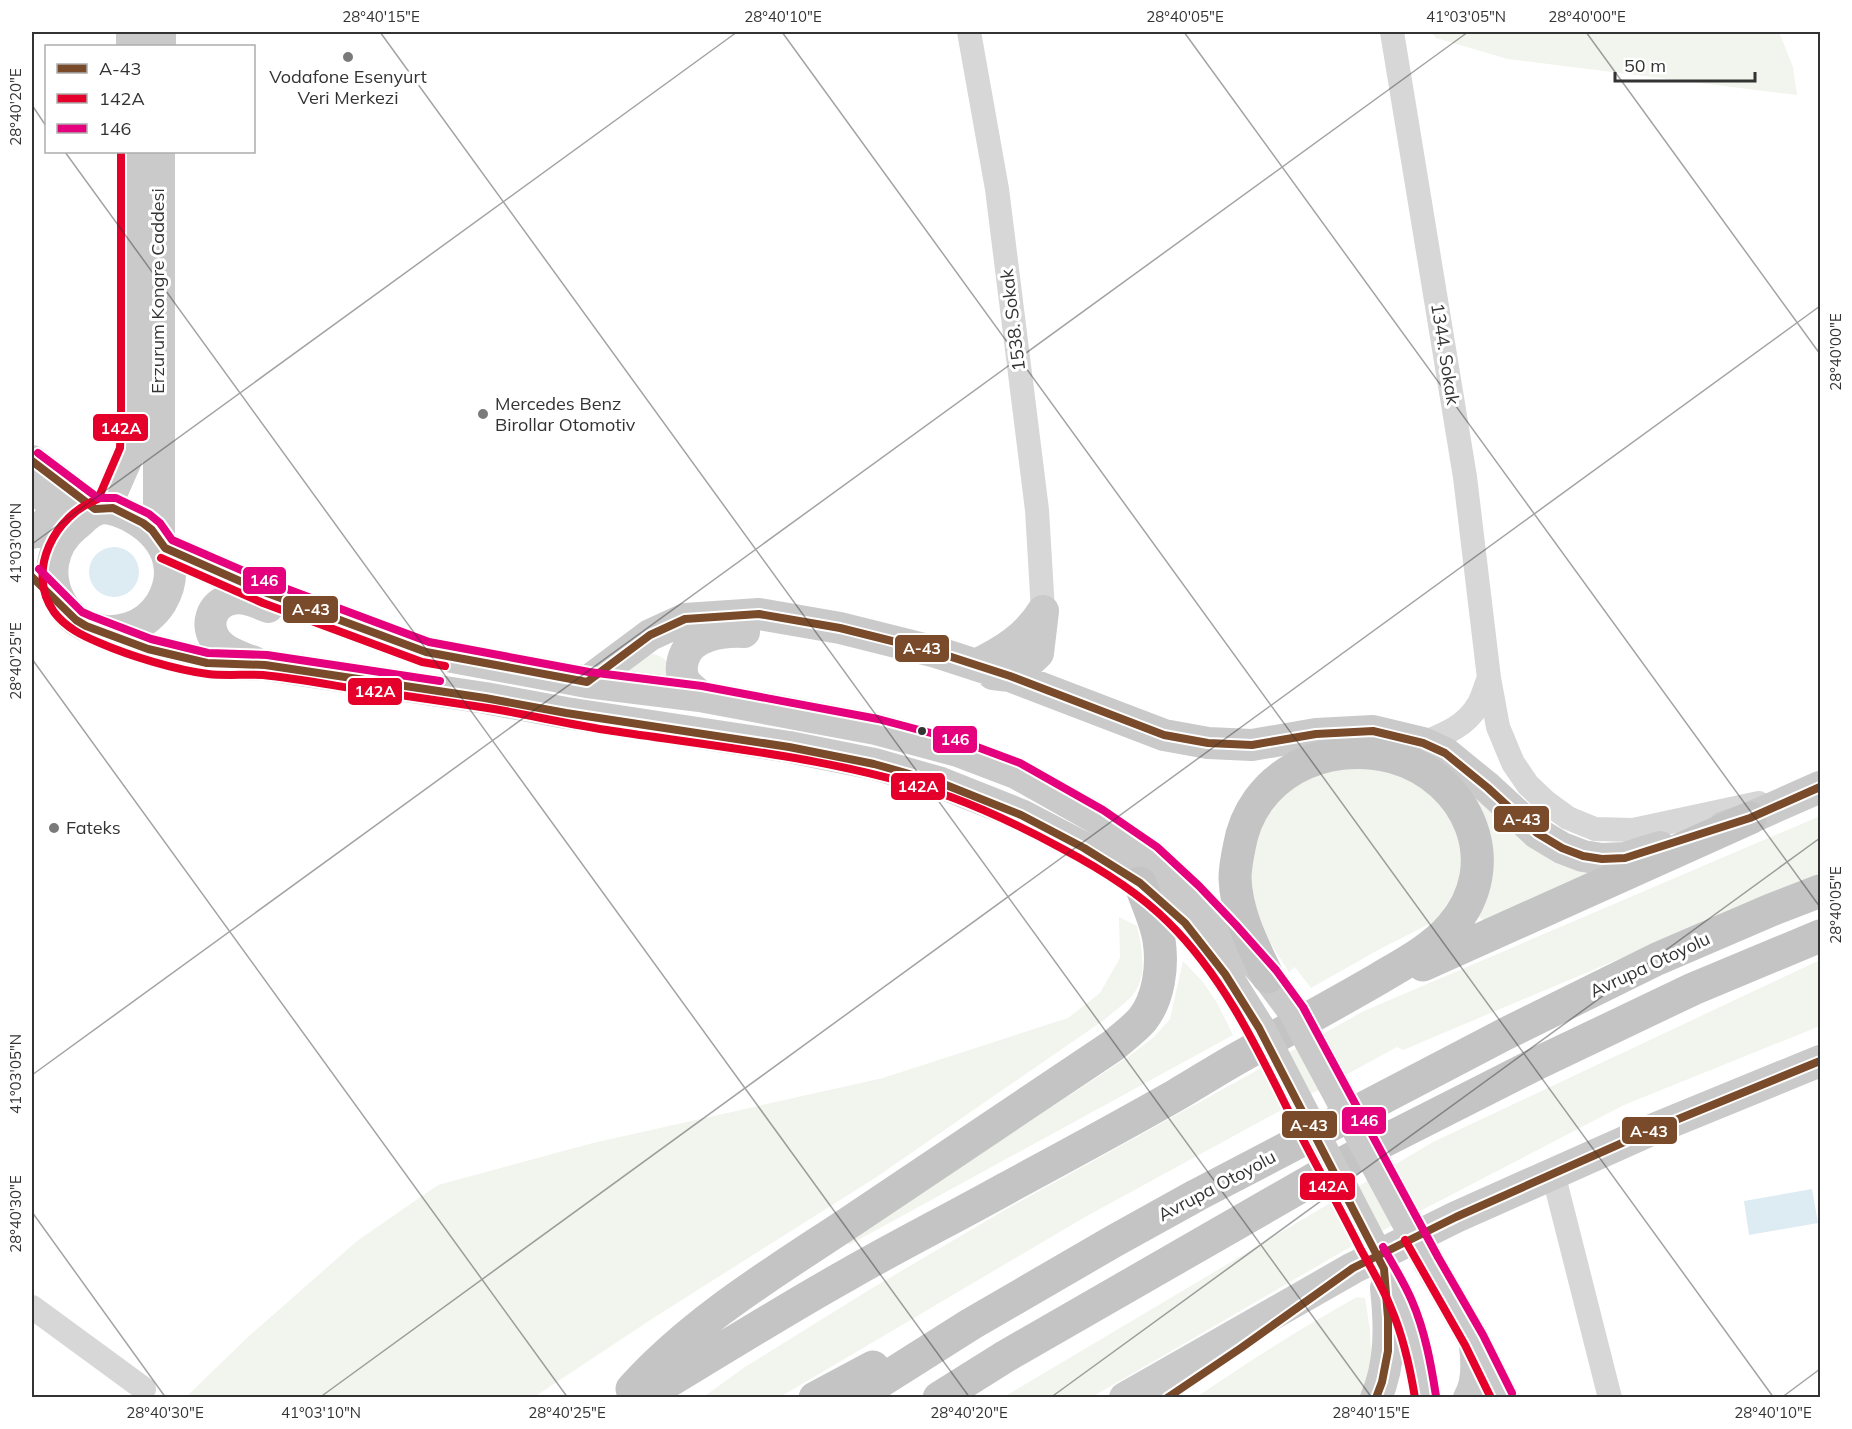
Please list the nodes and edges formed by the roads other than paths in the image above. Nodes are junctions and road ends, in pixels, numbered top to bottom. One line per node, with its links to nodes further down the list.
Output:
1 (969, 32): 11 (street, 1538. Sokak)
2 (1392, 32): 20 (street, 1344. Sokak)
3 (131, 153): 7 (main road, Erzurum Kongre Caddesi)
4 (159, 153): 9 (main road, Erzurum Kongre Caddesi)
5 (32, 461): 7 (main road)
6 (32, 481): 8 (main road)
7 (100, 508): 9 (main road); 12 (main road)
8 (32, 533)
9 (162, 543): 13 (main road); 15 (main road)
10 (32, 577): 12 (main road)
11 (1043, 611): 17 (main road); 19 (main road)
12 (67, 612): 13 (main road)
13 (97, 629): 16 (main road)
14 (650, 635): 17 (main road); 18 (main road); 21 (main road)
15 (426, 652): 16 (main road); 21 (main road)
16 (265, 665): 26 (main road)
17 (976, 665): 19 (main road)
18 (681, 671): 19 (main road); 22 (main road)
19 (1010, 676): 23 (main road)
20 (1489, 678): 23 (street, 1344. Sokak); 24 (street, 1344. Sokak)
21 (587, 682): 22 (main road)
22 (700, 696): 29 (main road)
23 (1423, 743): 25 (main road)
24 (1813, 790): 25 (main road)
25 (1750, 818): 30 (highway)
26 (1140, 883): 34 (main road, bridge); 40 (highway)
27 (1821, 891): 36 (highway, Avrupa Otoyolu)
28 (1821, 936): 44 (highway)
29 (1268, 977): 30 (highway); 37 (main road, bridge)
30 (1329, 1007): 41 (highway)
31 (1821, 1061): 32 (main road)
32 (1553, 1173): 33 (main road); 50 (street)
33 (1353, 1268): 45 (main road); 46 (main road)
34 (1384, 1269): 39 (main road); 47 (main road)
35 (32, 1307): 38 (street)
36 (971, 1324): 42 (highway); 43 (highway, Avrupa Otoyolu)
37 (1474, 1341): 48 (main road); 49 (main road)
38 (144, 1389)
39 (1430, 1390)
40 (625, 1398)
41 (641, 1398)
42 (815, 1398)
43 (854, 1398)
44 (939, 1398)
45 (1125, 1398)
46 (1166, 1398)
47 (1376, 1398)
48 (1469, 1398)
49 (1503, 1398)
50 (1610, 1398)

